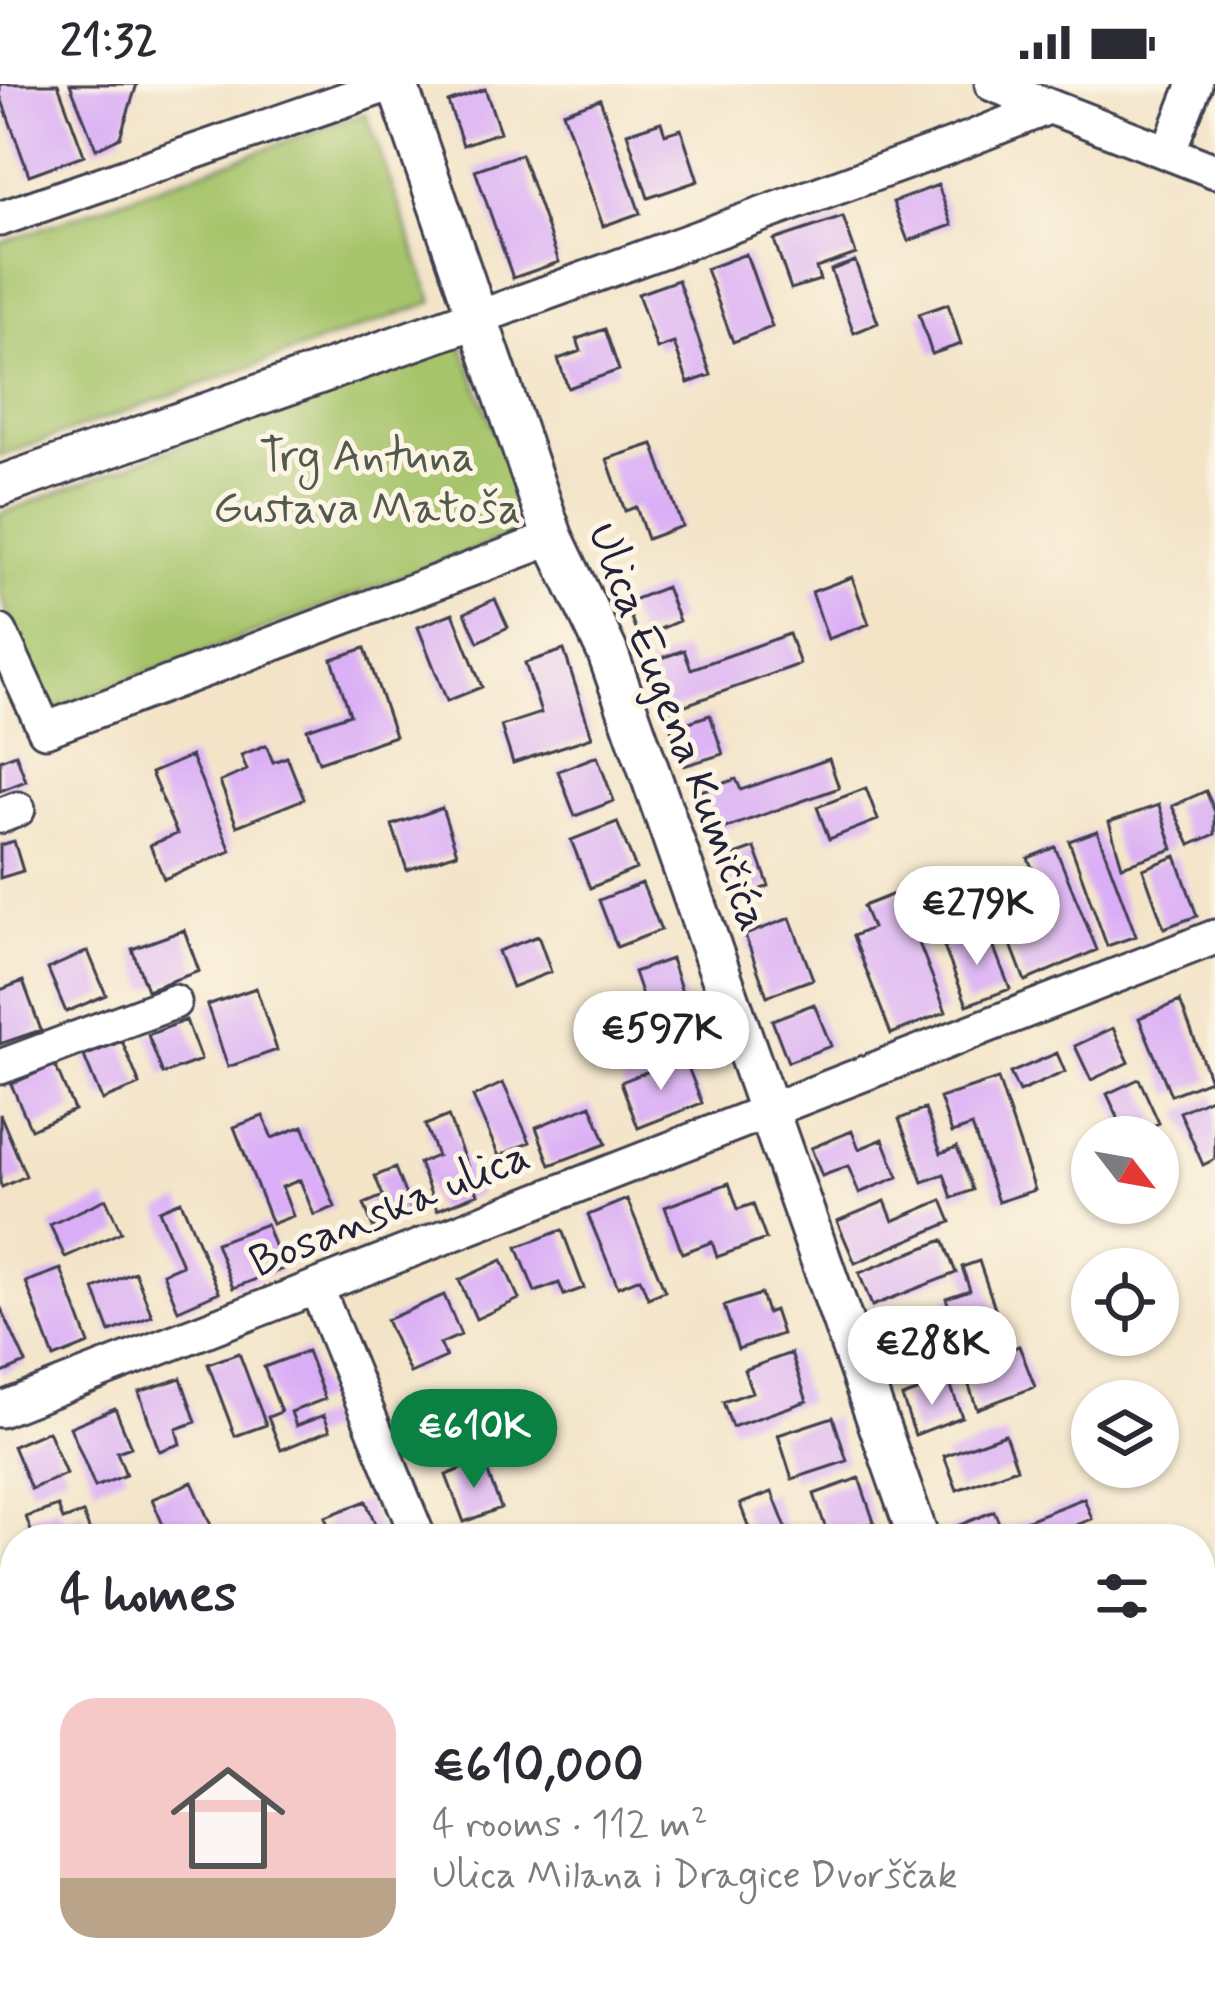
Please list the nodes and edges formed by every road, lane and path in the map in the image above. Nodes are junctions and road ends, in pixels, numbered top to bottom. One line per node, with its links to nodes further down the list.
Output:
1 (393, 84): 7 (street); 8 (street, Ulica Eugena Kumičića)
2 (992, 84): 4 (street)
3 (1195, 84): 5 (street)
4 (1046, 108): 5 (street); 8 (street)
5 (1168, 152): 6 (street)
6 (1215, 171)
7 (0, 219)
8 (477, 318): 9 (street); 10 (street, Ulica Eugena Kumičića)
9 (0, 486)
10 (553, 538): 11 (street); 15 (street, Ulica Eugena Kumičića)
11 (0, 632)
12 (1215, 937): 15 (street, Bosanska ulica)
13 (174, 1002): 14 (street)
14 (0, 1067)
15 (766, 1108): 16 (street, Bosanska ulica); 19 (street, Ulica Eugena Kumičića)
16 (317, 1289): 17 (street, Bosanska ulica); 18 (street)
17 (0, 1410)
18 (413, 1524)
19 (915, 1524)

